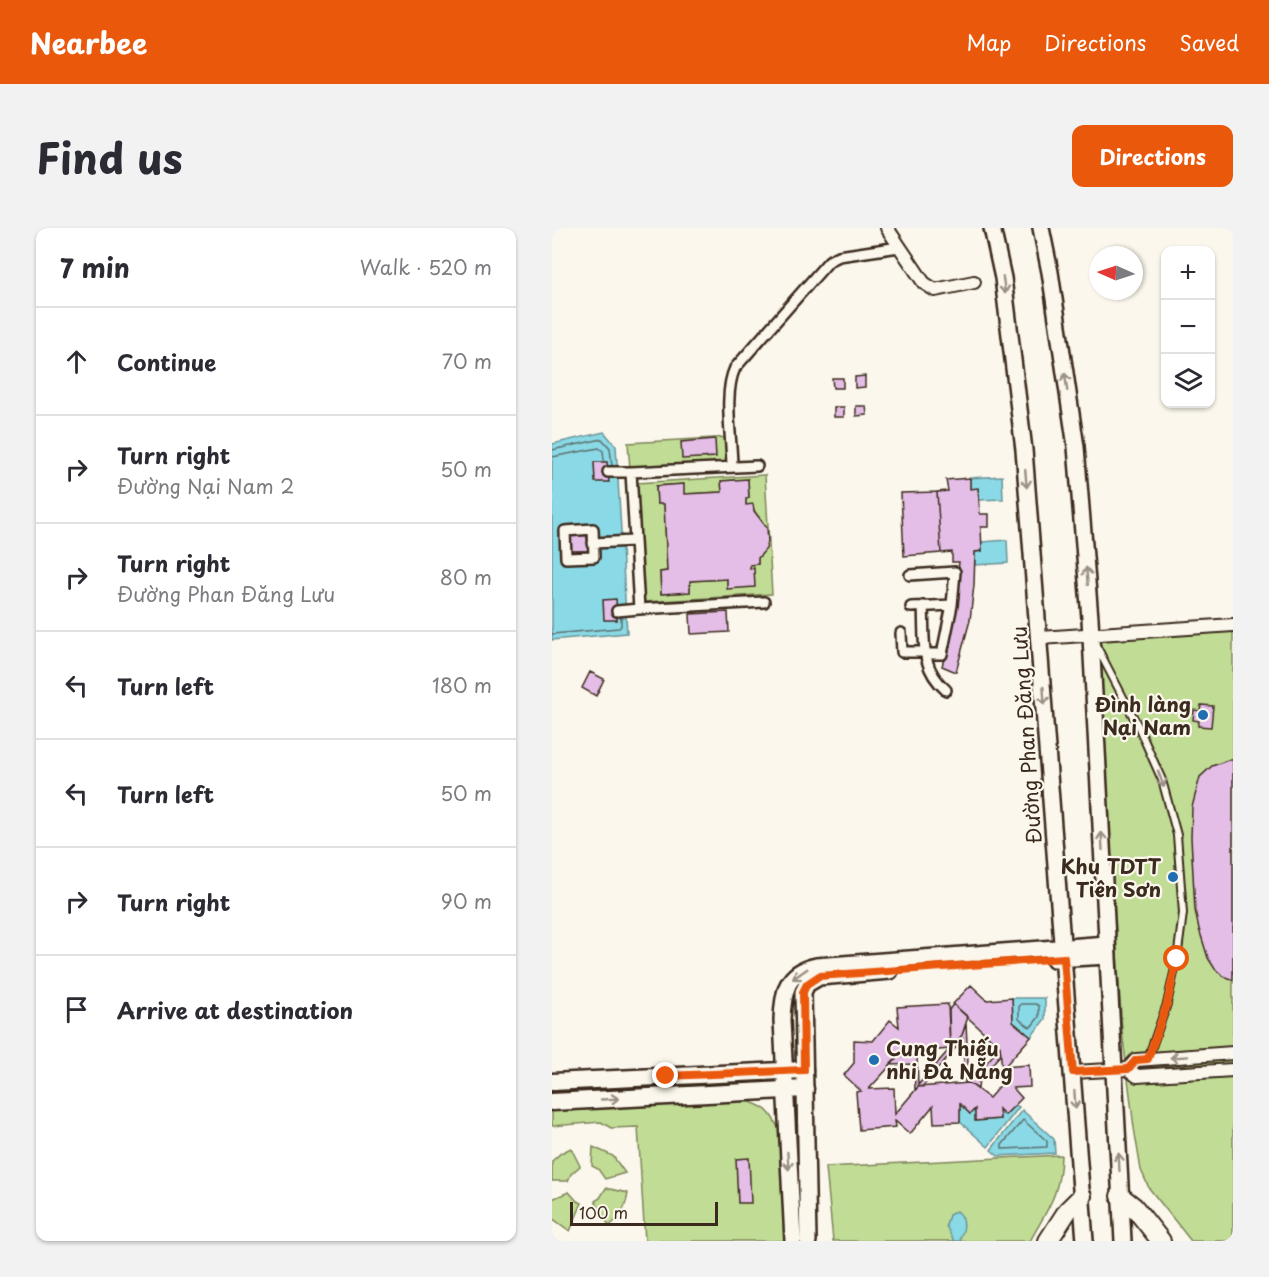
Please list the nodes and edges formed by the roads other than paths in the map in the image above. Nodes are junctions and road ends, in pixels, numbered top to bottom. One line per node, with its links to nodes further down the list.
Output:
1 (887, 228): 4 (street)
2 (993, 228): 22 (street, Đường Phan Đăng Lưu, one-way to 22)
3 (1041, 228): 21 (street, one-way to 3)
4 (898, 248): 5 (street); 7 (street)
5 (974, 282)
6 (757, 466): 7 (street)
7 (732, 467): 9 (street)
8 (608, 472): 9 (street)
9 (631, 472): 10 (street)
10 (634, 541): 11 (street); 17 (street)
11 (594, 543)
12 (910, 575): 14 (street)
13 (764, 602): 17 (street)
14 (952, 605): 15 (street); 23 (street)
15 (923, 606): 16 (street); 23 (street)
16 (911, 607)
17 (639, 609): 18 (street)
18 (617, 611)
19 (1233, 625): 21 (street)
20 (901, 633): 23 (street)
21 (1091, 634): 22 (street); 25 (street, one-way to 21); 28 (lane, one-way to 28)
22 (1040, 638): 26 (street, Đường Phan Đăng Lưu, one-way to 26)
23 (926, 653): 24 (street)
24 (946, 690)
25 (1108, 950): 26 (street); 29 (street)
26 (1064, 952): 30 (street); 32 (street, one-way to 32); 33 (street, Đường Phan Đăng Lưu)
27 (1233, 1053): 28 (street, one-way to 28)
28 (1148, 1059): 29 (street)
29 (1121, 1069): 31 (street); 33 (street); 41 (street, one-way to 29)
30 (804, 1070): 32 (main road); 36 (street)
31 (1233, 1070)
32 (784, 1071): 34 (main road); 37 (street)
33 (1073, 1072): 40 (street, Đường Phan Đăng Lưu, one-way to 40)
34 (666, 1076): 35 (main road); 38 (main road)
35 (552, 1083)
36 (805, 1089): 37 (main road); 43 (street)
37 (785, 1090): 38 (main road); 42 (street, one-way to 42)
38 (667, 1096): 39 (main road, one-way to 38)
39 (552, 1102)
40 (1082, 1196): 44 (main road); 45 (street, Đường Phan Đăng Lưu)
41 (1120, 1196): 46 (street); 47 (main road)
42 (793, 1241)
43 (808, 1241)
44 (1048, 1241)
45 (1086, 1241)
46 (1123, 1241)
47 (1161, 1241)

